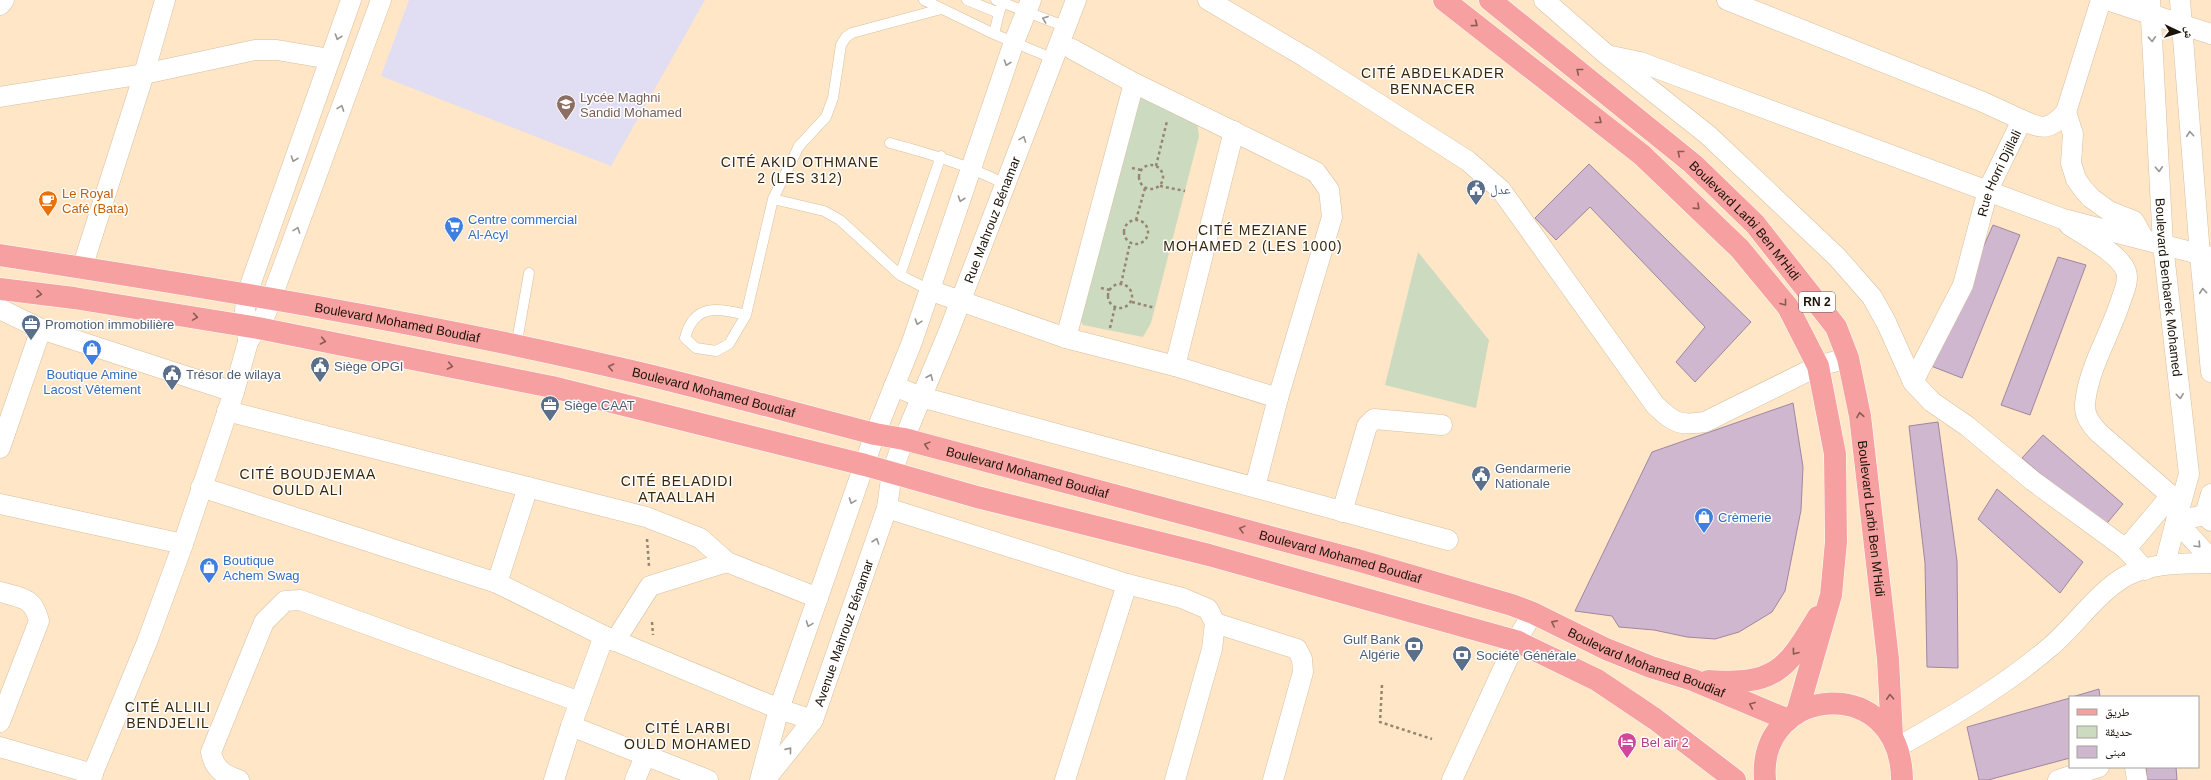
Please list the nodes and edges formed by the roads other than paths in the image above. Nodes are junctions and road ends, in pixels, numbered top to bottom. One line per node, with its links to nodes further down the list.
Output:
1 (4, 0): 17 (street)
2 (165, 0): 31 (street)
3 (351, 0): 29 (street, one-way to 29)
4 (924, 0): 20 (lane)
5 (967, 0): 21 (lane)
6 (1076, 0): 23 (street, Rue Mahrouz Bénamar)
7 (1208, 0): 66 (street)
8 (1444, 0): 66 (main road, Boulevard Larbi Ben M'Hidi / RN 2, one-way to 66)
9 (1490, 0): 64 (main road, Boulevard Larbi Ben M'Hidi / RN 2, one-way to 9)
10 (1544, 0): 28 (street)
11 (1727, 0): 35 (street)
12 (2101, 0): 34 (street)
13 (2107, 0): 19 (street)
14 (2180, 0): 22 (street)
15 (379, 1): 48 (street, one-way to 15)
16 (999, 2): 18 (lane); 21 (lane)
17 (0, 5)
18 (1028, 6): 23 (lane, one-way to 18); 26 (street)
19 (2150, 7): 22 (street); 45 (street, Boulevard Benbarek Mohamed, one-way to 45)
20 (941, 9): 24 (lane); 42 (lane)
21 (999, 13): 24 (lane)
22 (2181, 24): 25 (street); 49 (street, one-way to 22)
23 (1066, 26): 27 (lane); 30 (street, Rue Mahrouz Bénamar)
24 (994, 34): 26 (lane)
25 (2211, 34)
26 (1014, 42): 30 (lane); 39 (street, one-way to 39)
27 (1072, 49): 30 (lane); 32 (street)
28 (1607, 55): 41 (street); 68 (street)
29 (330, 59): 31 (street); 46 (street, one-way to 46)
30 (1054, 59): 40 (street, Rue Mahrouz Bénamar, one-way to 30)
31 (144, 74): 33 (street); 50 (street)
32 (1134, 83): 36 (street); 62 (street)
33 (0, 97)
34 (2066, 112): 35 (street, Rue Horri Djillali); 44 (street)
35 (2022, 120): 41 (street, Rue Horri Djillali)
36 (1234, 131): 65 (street); 72 (street)
37 (890, 143): 38 (lane)
38 (941, 156): 39 (lane); 52 (lane)
39 (972, 168): 40 (lane); 54 (street, one-way to 54)
40 (1005, 184): 57 (street, Rue Mahrouz Bénamar)
41 (1988, 190): 43 (street); 68 (street, Rue Horri Djillali)
42 (773, 199): 52 (lane); 59 (lane)
43 (2056, 216): 44 (street); 91 (street)
44 (2144, 239): 45 (street)
45 (2163, 245): 49 (street); 88 (street, Boulevard Benbarek Mohamed, one-way to 88)
46 (263, 249): 48 (street); 55 (street)
47 (0, 255): 50 (main road, Boulevard Mohamed Boudiaf)
48 (287, 256): 56 (street)
49 (2205, 256): 67 (street, one-way to 49)
50 (82, 268): 55 (main road, Boulevard Mohamed Boudiaf)
51 (529, 273): 63 (lane)
52 (900, 275): 54 (lane)
53 (0, 289): 61 (main road, one-way to 61)
54 (929, 290): 57 (street); 69 (street, one-way to 69)
55 (247, 294): 56 (main road, Boulevard Mohamed Boudiaf); 61 (street)
56 (272, 298): 61 (street); 63 (main road, Boulevard Mohamed Boudiaf)
57 (960, 301): 62 (street); 71 (street, Rue Mahrouz Bénamar, one-way to 57)
58 (0, 309): 60 (street)
59 (746, 315): 59 (lane)
60 (41, 329): 70 (street); 77 (street)
61 (250, 332): 70 (street); 78 (main road, one-way to 78)
62 (1066, 338): 65 (street)
63 (516, 347): 75 (main road, Boulevard Mohamed Boudiaf, one-way to 63)
64 (1848, 358): 66 (street); 113 (main road, Boulevard Larbi Ben M'Hidi / RN 2, one-way to 64)
65 (1175, 366): 72 (street)
66 (1818, 366): 100 (main road, Boulevard Larbi Ben M'Hidi / RN 2)
67 (2211, 372)
68 (1913, 382): 91 (street)
69 (894, 386): 71 (street); 75 (street)
70 (234, 392): 73 (street)
71 (921, 398): 76 (street, Rue Mahrouz Bénamar); 82 (street)
72 (1278, 398): 82 (street)
73 (227, 411): 80 (street); 81 (street)
74 (1442, 425): 86 (street)
75 (875, 434): 76 (main road, Boulevard Mohamed Boudiaf); 78 (street)
76 (904, 438): 79 (street, Rue Mahrouz Bénamar); 102 (main road, Boulevard Mohamed Boudiaf, one-way to 76)
77 (0, 448)
78 (865, 465): 79 (main road); 101 (street, one-way to 101)
79 (892, 472): 85 (street, Avenue Mahrouz Bénamar); 105 (main road)
80 (201, 487): 90 (street); 97 (street)
81 (528, 487): 93 (street); 97 (street)
82 (1255, 487): 86 (street)
83 (2211, 494): 87 (street)
84 (0, 504): 90 (street)
85 (887, 508): 98 (street); 110 (street, Avenue Mahrouz Bénamar, one-way to 85)
86 (1342, 512): 89 (street)
87 (2208, 518): 88 (street)
88 (2176, 521): 92 (street, one-way to 92); 95 (street, Boulevard Benbarek Mohamed)
89 (1448, 540)
90 (183, 544): 118 (street)
91 (2126, 549): 96 (street)
92 (2211, 559)
93 (728, 562): 101 (street); 104 (street)
94 (2211, 563): 95 (street)
95 (2166, 564): 96 (street)
96 (2145, 570): 113 (street)
97 (497, 583): 104 (street)
98 (1127, 584): 103 (street); 125 (street)
99 (0, 592): 111 (street)
100 (1831, 595): 106 (main road, one-way to 106); 109 (main road, Boulevard Larbi Ben M'Hidi / RN 2)
101 (818, 598): 108 (street, one-way to 108)
102 (1533, 613): 105 (street); 106 (main road, Boulevard Mohamed Boudiaf, one-way to 102)
103 (1215, 623): 126 (street); 127 (street)
104 (609, 638): 107 (street); 108 (street)
105 (1516, 641): 128 (street); 129 (main road)
106 (1694, 680): 109 (main road, Boulevard Mohamed Boudiaf, one-way to 106)
107 (580, 702): 112 (street); 119 (street)
108 (779, 709): 110 (street); 123 (street)
109 (1793, 716): 113 (main road); 130 (main road)
110 (813, 720): 124 (street, Avenue Mahrouz Bénamar, one-way to 110)
111 (0, 722)
112 (572, 726): 115 (street); 120 (street)
113 (1895, 742): 131 (main road, Boulevard Larbi Ben M'Hidi)
114 (0, 747): 118 (street)
115 (646, 754): 121 (street); 122 (street)
116 (2096, 768): 132 (street)
117 (2134, 768): 133 (street)
118 (91, 777)
119 (239, 780)
120 (554, 780)
121 (635, 780)
122 (708, 780)
123 (760, 780)
124 (765, 780)
125 (1065, 780)
126 (1175, 780)
127 (1273, 780)
128 (1452, 780)
129 (1735, 780)
130 (1765, 780)
131 (1902, 780)
132 (2058, 780)
133 (2137, 780)

